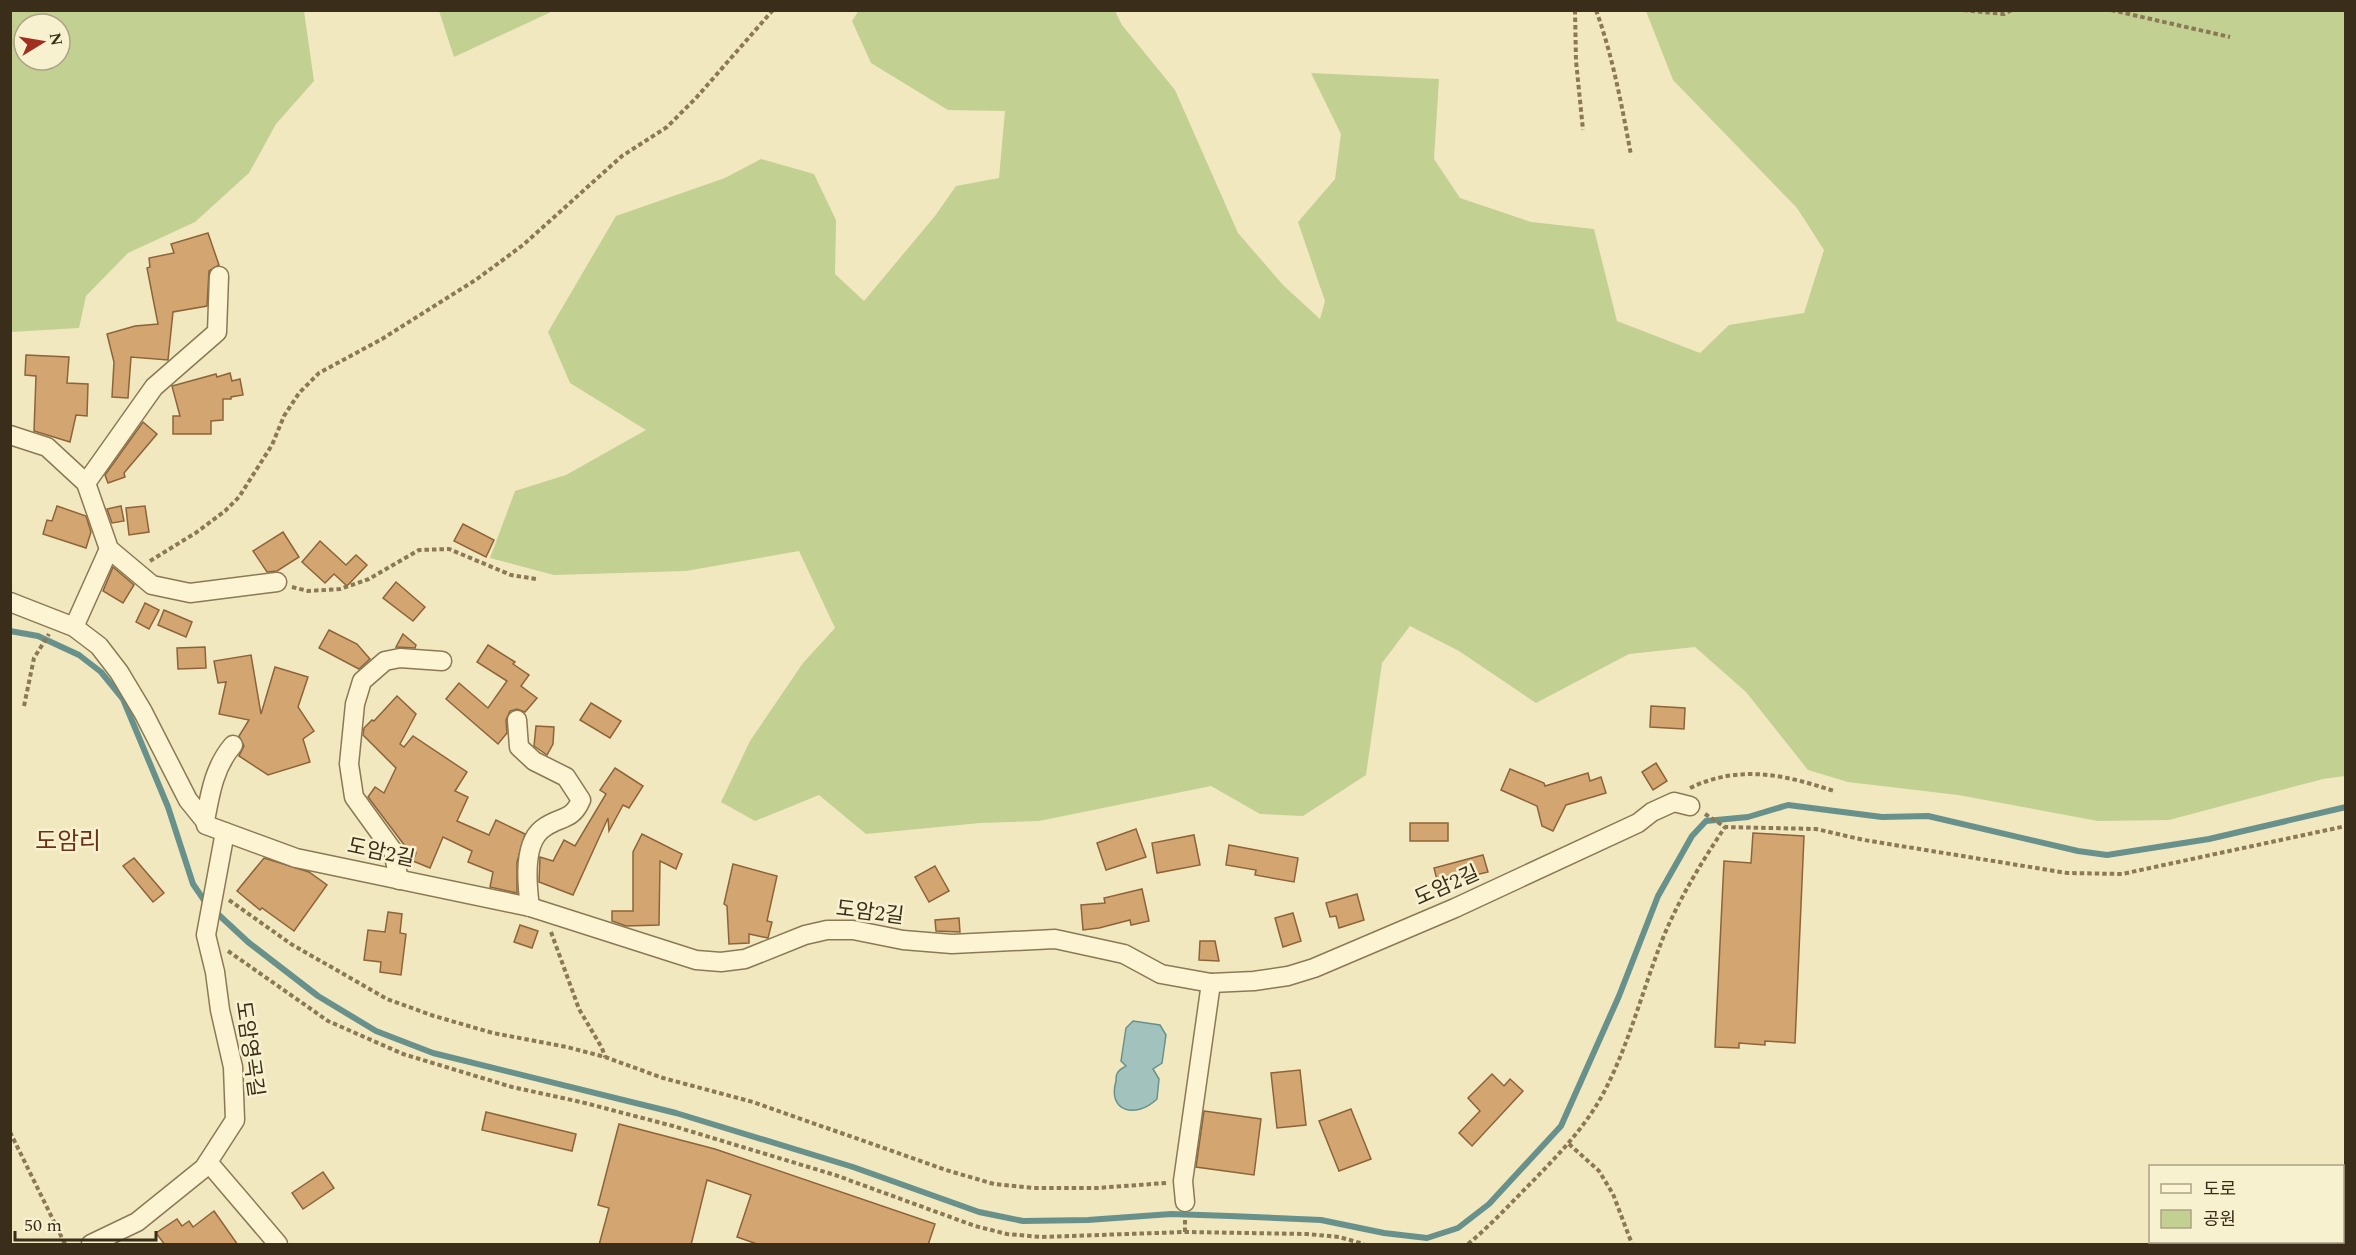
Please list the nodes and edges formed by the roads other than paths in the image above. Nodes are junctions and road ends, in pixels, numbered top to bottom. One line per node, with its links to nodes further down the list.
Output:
1 (219, 276): 3 (street)
2 (10, 435): 3 (street)
3 (86, 483): 4 (street)
4 (109, 549): 5 (street); 7 (street)
5 (277, 582)
6 (10, 602): 7 (street)
7 (74, 627): 12 (street)
8 (441, 662): 14 (street)
9 (517, 720): 15 (street)
10 (233, 745): 12 (street)
11 (1682, 804): 16 (street, 도암2길)
12 (205, 821): 13 (street)
13 (225, 832): 14 (street, 도암2길); 17 (street, 도암영곡길)
14 (399, 880): 15 (street, 도암2길)
15 (538, 910): 16 (street, 도암2길)
16 (1211, 983): 18 (street)
17 (208, 1162): 19 (street, 도암영곡길); 20 (street)
18 (1185, 1202)
19 (91, 1245)
20 (278, 1245)

